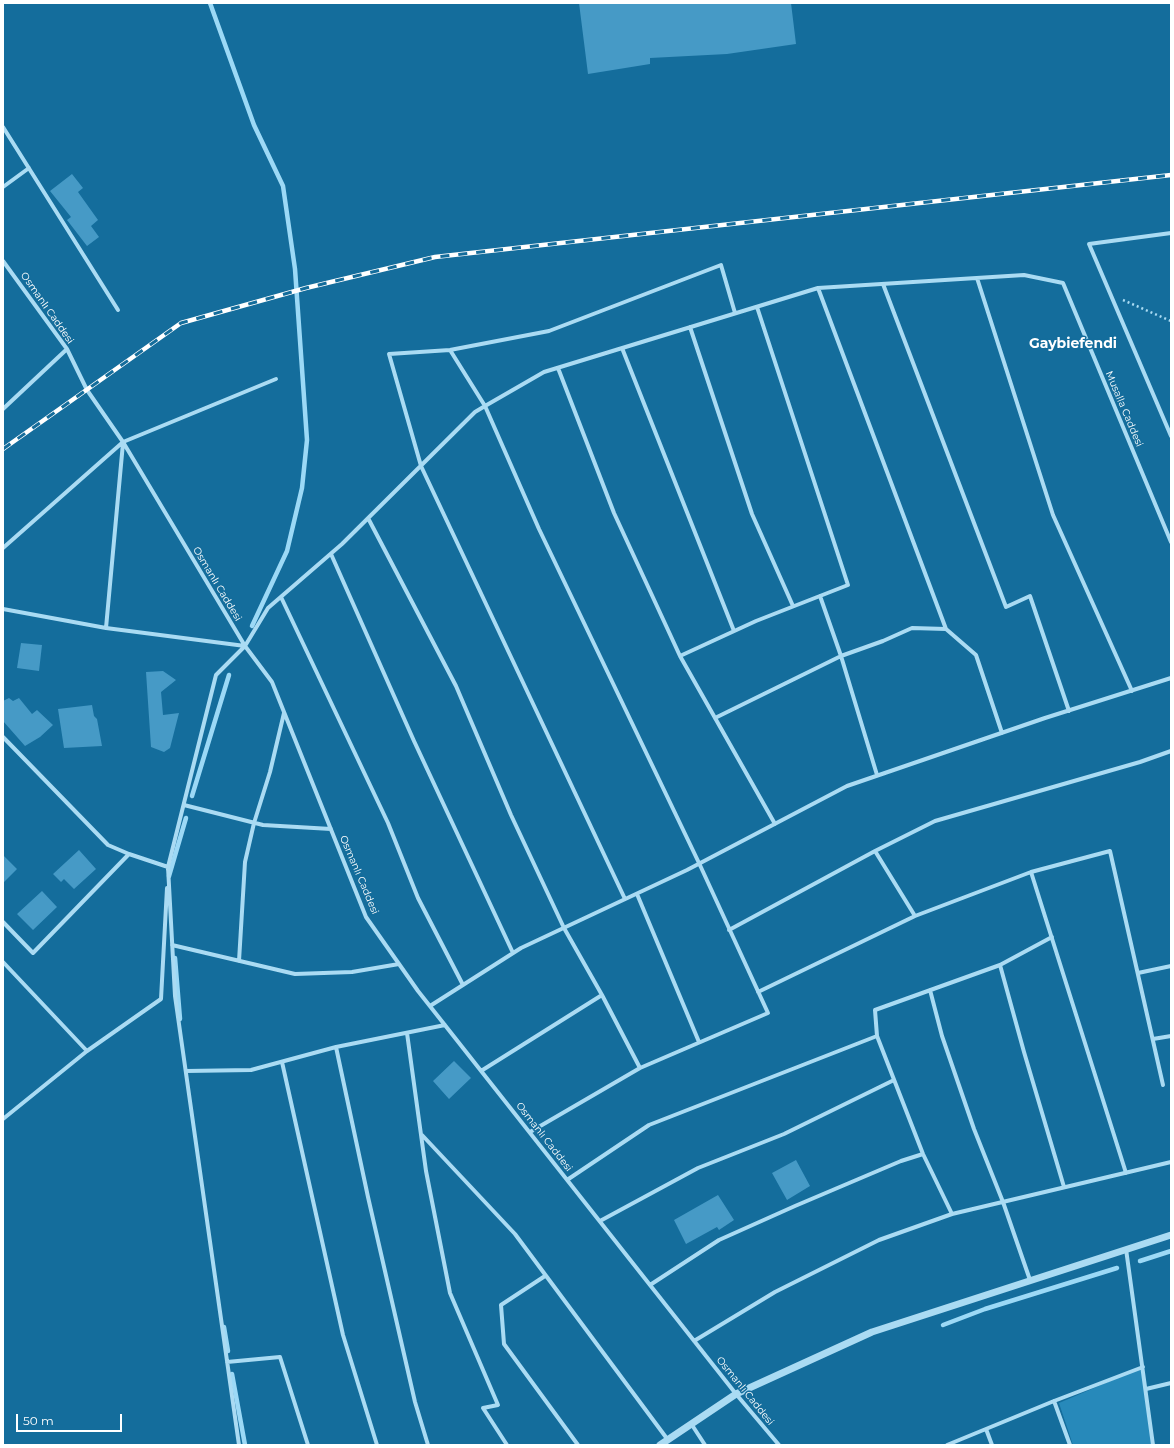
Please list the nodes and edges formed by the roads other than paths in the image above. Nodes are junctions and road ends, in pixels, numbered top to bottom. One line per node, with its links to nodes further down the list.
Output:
1 (3, 127): 2 (street)
2 (29, 168): 3 (street); 10 (street)
3 (3, 187)
4 (1171, 233): 20 (street)
5 (3, 261): 14 (street, Osmanlı Caddesi)
6 (976, 278): 7 (street); 24 (street, Musalla Caddesi); 38 (street)
7 (883, 284): 8 (street); 39 (street)
8 (818, 288): 9 (street); 32 (street)
9 (757, 307): 11 (street); 27 (street)
10 (118, 310)
11 (735, 314): 12 (street); 15 (street)
12 (690, 327): 13 (street); 29 (street)
13 (622, 348): 16 (street); 33 (street)
14 (67, 349): 19 (street); 21 (street, Osmanlı Caddesi)
15 (450, 350): 18 (street); 22 (street)
16 (558, 368): 18 (street); 35 (street)
17 (276, 379): 21 (street)
18 (485, 406): 22 (street); 52 (street)
19 (3, 409)
20 (1171, 436)
21 (123, 442): 25 (street); 31 (street); 34 (street, Osmanlı Caddesi)
22 (421, 466): 23 (street); 56 (street)
23 (368, 518): 26 (street); 59 (street)
24 (1171, 542)
25 (3, 548)
26 (331, 554): 28 (street); 63 (street)
27 (820, 596): 29 (street); 36 (street)
28 (281, 597): 34 (street); 70 (street)
29 (793, 606): 33 (street)
30 (3, 609): 31 (street)
31 (106, 628): 34 (street)
32 (946, 629): 36 (street); 42 (street)
33 (734, 631): 35 (street)
34 (245, 646): 40 (street, Osmanlı Caddesi); 46 (street)
35 (680, 656): 41 (street)
36 (841, 656): 41 (street); 45 (street)
37 (1171, 678): 38 (street)
38 (1132, 691): 39 (street)
39 (1069, 711): 42 (street)
40 (284, 712): 47 (street); 49 (street, Osmanlı Caddesi)
41 (715, 718): 48 (street)
42 (1002, 733): 45 (street)
43 (3, 736): 51 (street)
44 (1171, 751): 50 (street)
45 (877, 775): 48 (street)
46 (184, 805): 47 (street); 53 (street)
47 (254, 823): 49 (street); 64 (street)
48 (775, 824): 52 (street)
49 (331, 829): 66 (street, Osmanlı Caddesi)
50 (876, 851): 57 (street); 60 (street)
51 (129, 854): 53 (street); 58 (street)
52 (699, 863): 55 (street); 60 (street)
53 (168, 867): 62 (street); 82 (street)
54 (1031, 872): 57 (street); 61 (street); 69 (street)
55 (637, 894): 56 (street); 80 (street)
56 (625, 899): 59 (street)
57 (915, 916): 72 (street)
58 (3, 922)
59 (564, 928): 63 (street); 73 (street)
60 (730, 930): 72 (street)
61 (1052, 937): 67 (street); 94 (street)
62 (172, 945): 64 (street); 86 (street)
63 (513, 953): 70 (street)
64 (239, 961): 66 (street)
65 (3, 962): 82 (street)
66 (399, 964): 74 (street, Osmanlı Caddesi)
67 (1000, 965): 71 (street); 96 (street)
68 (1171, 966): 69 (street)
69 (1138, 973): 79 (street)
70 (463, 985): 74 (street)
71 (930, 990): 77 (street); 97 (street)
72 (758, 992): 80 (street)
73 (602, 995): 84 (street); 85 (street)
74 (430, 1006): 75 (street, Osmanlı Caddesi)
75 (445, 1025): 76 (street); 85 (street, Osmanlı Caddesi)
76 (407, 1033): 81 (street); 91 (street)
77 (877, 1036): 87 (street); 95 (street)
78 (1171, 1036): 79 (street)
79 (1153, 1039): 88 (street)
80 (699, 1042): 84 (street)
81 (336, 1047): 83 (street); 118 (street)
82 (87, 1051): 89 (street)
83 (282, 1062): 86 (street); 117 (street)
84 (640, 1068): 90 (street)
85 (481, 1070): 90 (street, Osmanlı Caddesi)
86 (186, 1071): 106 (street)
87 (894, 1080): 92 (street); 99 (street)
88 (1163, 1085)
89 (3, 1119)
90 (530, 1132): 95 (street, Osmanlı Caddesi)
91 (421, 1135): 102 (street); 119 (street)
92 (923, 1154): 98 (street); 104 (street)
93 (1171, 1162): 94 (street)
94 (1126, 1172): 96 (street)
95 (568, 1180): 99 (street, Osmanlı Caddesi)
96 (1064, 1187): 97 (street)
97 (1003, 1202): 98 (street); 103 (street)
98 (952, 1214): 105 (street)
99 (600, 1221): 104 (street, Osmanlı Caddesi)
100 (1171, 1235): 101 (street)
101 (1126, 1249): 103 (street); 107 (street)
102 (546, 1276): 114 (street); 120 (street)
103 (1030, 1280): 110 (street)
104 (650, 1285): 105 (street, Osmanlı Caddesi)
105 (694, 1340): 110 (street, Osmanlı Caddesi)
106 (227, 1362): 115 (street); 116 (street)
107 (1143, 1367): 109 (street); 111 (street)
108 (1171, 1383): 109 (street)
109 (1146, 1389): 127 (street)
110 (736, 1394): 112 (street); 123 (street, Osmanlı Caddesi)
111 (1054, 1401): 113 (street); 126 (street)
112 (692, 1425): 114 (street); 122 (street)
113 (986, 1429): 124 (street); 125 (street)
114 (668, 1440): 121 (street)
115 (239, 1445)
116 (308, 1445)
117 (377, 1445)
118 (428, 1445)
119 (507, 1445)
120 (578, 1445)
121 (660, 1445)
122 (705, 1445)
123 (779, 1445)
124 (947, 1445)
125 (992, 1445)
126 (1070, 1445)
127 (1153, 1445)

